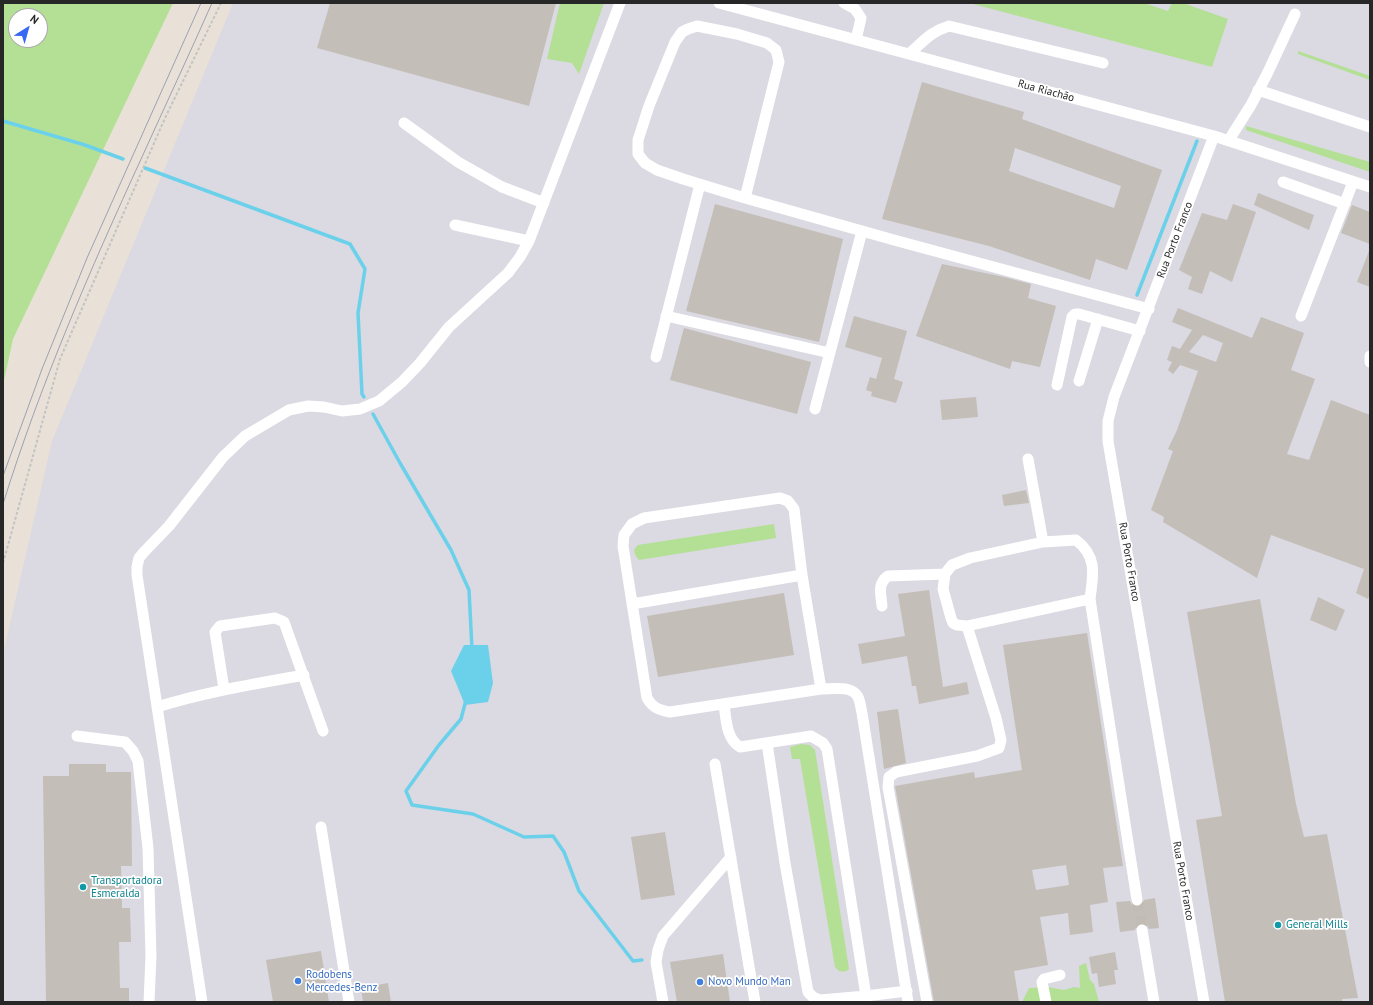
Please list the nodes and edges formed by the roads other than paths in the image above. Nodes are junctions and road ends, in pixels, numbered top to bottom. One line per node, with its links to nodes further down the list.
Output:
1 (620, 3): 20 (street)
2 (723, 3): 7 (street, Rua Riachão)
3 (844, 3): 6 (street)
4 (862, 3): 6 (street)
5 (1295, 14): 10 (street)
6 (862, 18): 7 (street)
7 (856, 40): 8 (street, Rua Riachão)
8 (909, 54): 9 (street); 13 (street, Rua Riachão)
9 (1104, 63)
10 (1258, 90): 12 (street); 14 (street)
11 (404, 122): 20 (street)
12 (1370, 127)
13 (1214, 136): 14 (street, Rua Riachão); 25 (street, Rua Porto Franco)
14 (1230, 141): 16 (street, Rua Riachão)
15 (1283, 182): 21 (street)
16 (1353, 182): 18 (street, Rua Riachão); 21 (street)
17 (700, 184): 19 (street); 19 (street); 26 (street)
18 (1370, 187)
19 (745, 198): 23 (street)
20 (544, 203): 24 (street)
21 (1346, 204): 27 (street)
22 (455, 225): 24 (street)
23 (862, 231): 25 (street); 30 (street)
24 (529, 241): 49 (street)
25 (1149, 309): 29 (street, Rua Porto Franco)
26 (666, 316): 30 (street); 32 (street)
27 (1301, 316)
28 (1098, 319): 29 (street); 34 (street); 35 (street)
29 (1140, 331): 69 (street, Rua Porto Franco)
30 (830, 353): 36 (street)
31 (1370, 356): 33 (street)
32 (656, 357)
33 (1370, 362)
34 (1079, 381)
35 (1057, 385)
36 (815, 410)
37 (1028, 459): 38 (street)
38 (1042, 542): 39 (street); 41 (street)
39 (945, 574): 43 (street); 44 (street)
40 (802, 575): 42 (street); 42 (street); 47 (street)
41 (1090, 599): 44 (street); 56 (street)
42 (632, 604): 48 (street)
43 (882, 606)
44 (967, 626): 66 (street)
45 (304, 675): 46 (street); 46 (street); 50 (street)
46 (224, 689): 49 (street)
47 (821, 690): 48 (street); 60 (street)
48 (724, 704): 52 (street)
49 (157, 707): 62 (street)
50 (323, 731)
51 (77, 736): 61 (street)
52 (767, 743): 59 (street); 59 (street)
53 (715, 764): 55 (street)
54 (321, 827): 63 (street)
55 (730, 857): 64 (street); 65 (street)
56 (1137, 900)
57 (1142, 930): 68 (street)
58 (1060, 975): 67 (street)
59 (866, 996): 60 (street)
60 (908, 997)
61 (148, 1002)
62 (202, 1002)
63 (349, 1002)
64 (663, 1002)
65 (755, 1002)
66 (927, 1002)
67 (1046, 1002)
68 (1154, 1002)
69 (1204, 1002)

